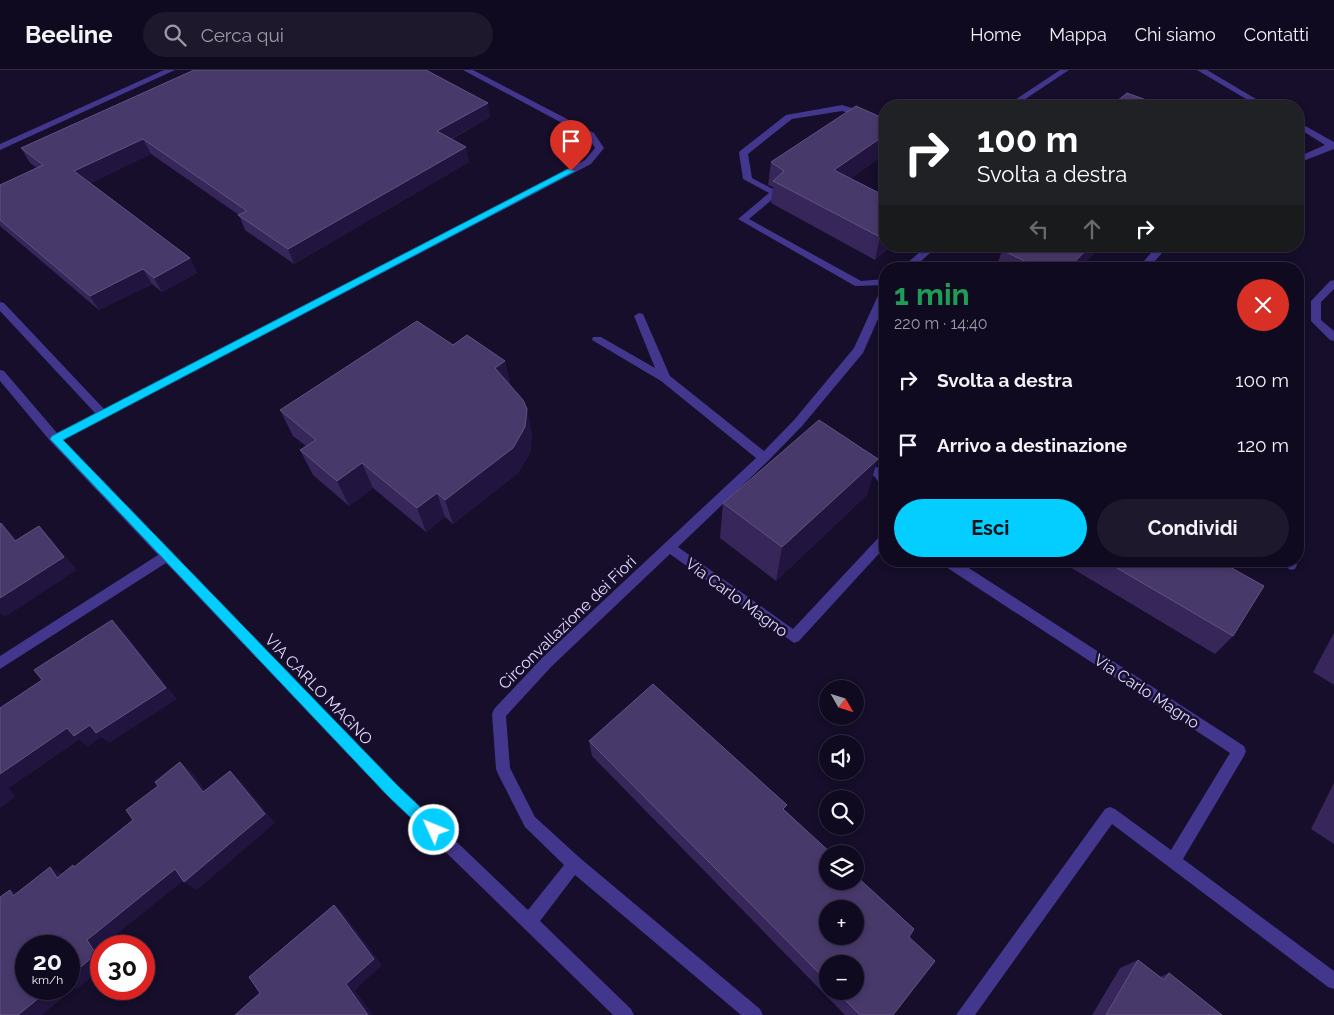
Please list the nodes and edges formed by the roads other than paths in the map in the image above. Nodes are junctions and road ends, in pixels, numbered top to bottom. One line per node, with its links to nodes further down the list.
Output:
1 (171, 70): 10 (street)
2 (467, 70): 25 (street)
3 (1065, 70): 5 (street)
4 (1201, 70): 6 (street)
5 (1019, 100)
6 (1254, 100)
7 (879, 119): 16 (street)
8 (1304, 129): 9 (street)
9 (1333, 146): 11 (street)
10 (0, 147)
11 (1304, 158)
12 (926, 252): 14 (street)
13 (1158, 252): 15 (street)
14 (914, 262)
15 (1148, 262)
16 (879, 282)
17 (1334, 283): 21 (street)
18 (879, 304): 28 (street, Circonvallazione dei Fiori)
19 (0, 305): 25 (street)
20 (639, 316): 24 (street)
21 (1334, 338)
22 (597, 340): 24 (street)
23 (1, 376): 26 (street, VIA CARLO MAGNO)
24 (665, 378): 28 (street)
25 (102, 415): 26 (street)
26 (55, 439): 32 (street, VIA CARLO MAGNO)
27 (847, 454): 29 (street)
28 (764, 458): 31 (street, Circonvallazione dei Fiori)
29 (879, 474)
30 (879, 545): 31 (street, Via Carlo Magno)
31 (669, 548): 36 (street, Circonvallazione dei Fiori)
32 (167, 556): 34 (street); 37 (street, VIA CARLO MAGNO)
33 (956, 567): 35 (street, Via Carlo Magno)
34 (0, 663)
35 (1174, 862): 38 (street); 41 (street)
36 (574, 864): 37 (street); 40 (street, Circonvallazione dei Fiori)
37 (529, 922): 39 (street, VIA CARLO MAGNO)
38 (1334, 981)
39 (618, 1012)
40 (754, 1015)
41 (965, 1015)

